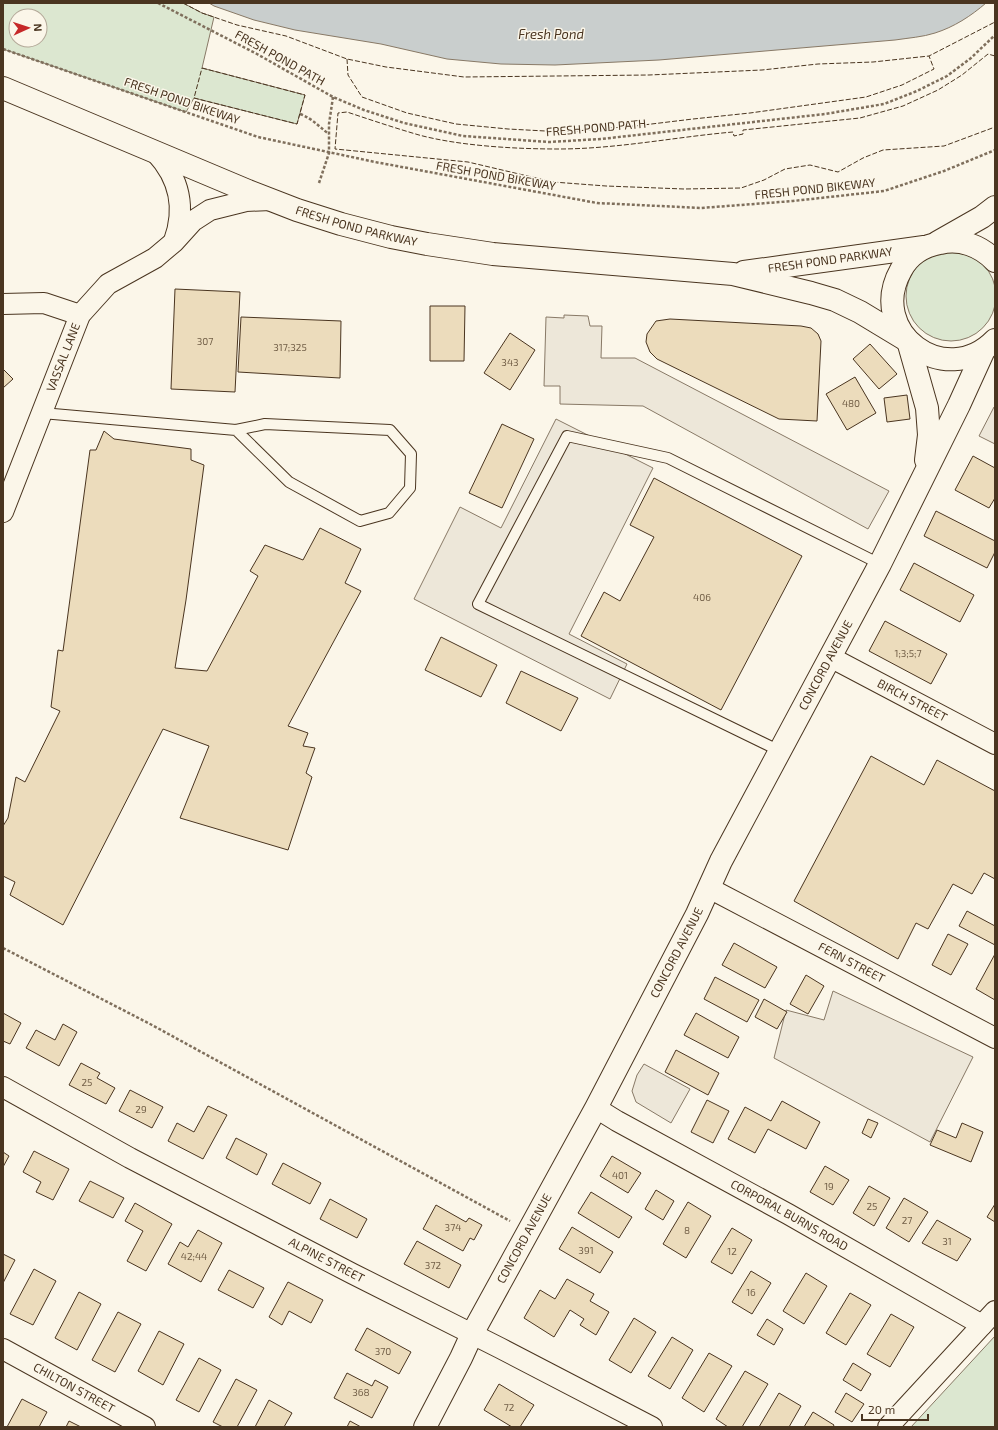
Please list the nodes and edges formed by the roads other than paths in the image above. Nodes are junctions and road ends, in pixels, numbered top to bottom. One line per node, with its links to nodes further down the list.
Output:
1 (3, 88): 2 (main road, FRESH POND PARKWAY)
2 (156, 153): 3 (main road, FRESH POND PARKWAY); 5 (street)
3 (271, 200): 5 (street, VASSAL LANE); 8 (main road, FRESH POND PARKWAY)
4 (995, 207): 6 (main road)
5 (174, 242): 10 (street, VASSAL LANE)
6 (931, 245): 7 (main road, FRESH POND PARKWAY); 8 (main road, FRESH POND PARKWAY); 11 (main road)
7 (995, 261)
8 (733, 274): 11 (main road, FRESH POND PARKWAY)
9 (3, 304): 10 (street)
10 (80, 316): 13 (street, VASSAL LANE)
11 (908, 341): 12 (main road); 15 (main road, CONCORD AVENUE)
12 (989, 345): 15 (main road, CONCORD AVENUE)
13 (42, 413): 14 (lane); 16 (street, VASSAL LANE)
14 (236, 430): 14 (lane)
15 (924, 475): 17 (main road, CONCORD AVENUE)
16 (3, 512)
17 (880, 564): 18 (main road, CONCORD AVENUE); 20 (lane)
18 (830, 657): 19 (street, BIRCH STREET); 20 (main road, CONCORD AVENUE)
19 (995, 744)
20 (780, 751): 21 (main road, CONCORD AVENUE)
21 (709, 888): 22 (street, FERN STREET); 24 (main road, CONCORD AVENUE)
22 (995, 1038)
23 (3, 1087): 26 (street, ALPINE STREET)
24 (596, 1108): 25 (street, CORPORAL BURNS ROAD); 26 (main road, CONCORD AVENUE)
25 (988, 1318): 31 (street)
26 (472, 1334): 29 (main road, CONCORD AVENUE); 30 (street, ALPINE STREET)
27 (3, 1349): 28 (street, CHILTON STREET)
28 (144, 1427)
29 (425, 1427)
30 (652, 1427)
31 (888, 1427)

